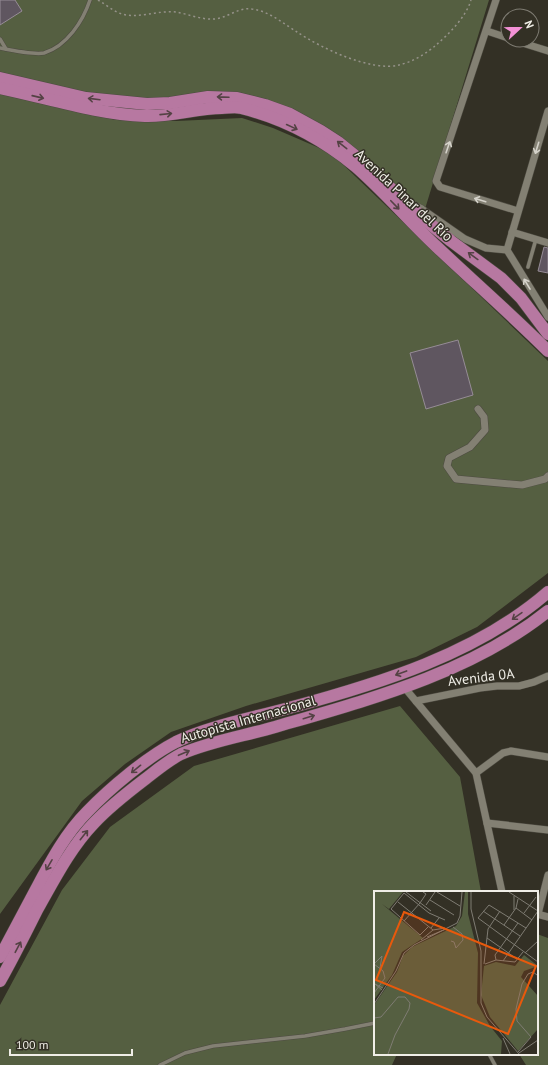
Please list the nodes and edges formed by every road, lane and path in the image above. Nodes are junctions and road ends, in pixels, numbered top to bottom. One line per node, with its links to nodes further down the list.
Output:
1 (90, 0): 10 (lane)
2 (98, 0): 3 (path)
3 (471, 0)
4 (496, 0): 5 (street)
5 (487, 31): 6 (street); 16 (street, one-way to 5)
6 (500, 35)
7 (0, 39): 10 (lane)
8 (0, 48): 10 (lane)
9 (536, 48): 11 (street)
10 (6, 49)
11 (548, 52)
12 (0, 78): 15 (main road, Avenida Pinar del Río, one-way to 12)
13 (0, 88): 23 (main road, Avenida Pinar del Río, one-way to 23)
14 (548, 111): 16 (street, one-way to 16)
15 (403, 200): 20 (street); 21 (main road, Avenida Pinar del Río, one-way to 15)
16 (518, 211): 17 (street)
17 (512, 232): 18 (street); 20 (street)
18 (536, 239): 19 (street); 22 (lane)
19 (548, 243)
20 (507, 250): 26 (street, one-way to 20)
21 (488, 267): 23 (main road); 24 (main road, Avenida Pinar del Río)
22 (528, 267)
23 (475, 281): 25 (main road, Avenida Pinar del Río)
24 (516, 292): 25 (main road); 27 (main road, Avenida Pinar del Río)
25 (502, 306): 28 (main road, Avenida Pinar del Río)
26 (548, 317)
27 (548, 334)
28 (548, 350)
29 (478, 410): 30 (street)
30 (548, 476)
31 (548, 592): 44 (main road, Autopista Internacional, one-way to 44)
32 (548, 610): 34 (main road, Autopista Internacional)
33 (548, 676): 35 (street, Avenida 0A)
34 (404, 687): 35 (street); 45 (main road, Autopista Internacional, one-way to 34)
35 (416, 701): 37 (street)
36 (548, 757): 37 (street)
37 (476, 773): 38 (street)
38 (487, 823): 39 (street); 41 (street)
39 (548, 830)
40 (548, 875): 42 (street)
41 (502, 891)
42 (538, 914): 43 (street)
43 (548, 917)
44 (0, 957)
45 (0, 981)
46 (374, 1023): 48 (lane)
47 (490, 1055): 49 (lane)
48 (160, 1065)
49 (495, 1065)

